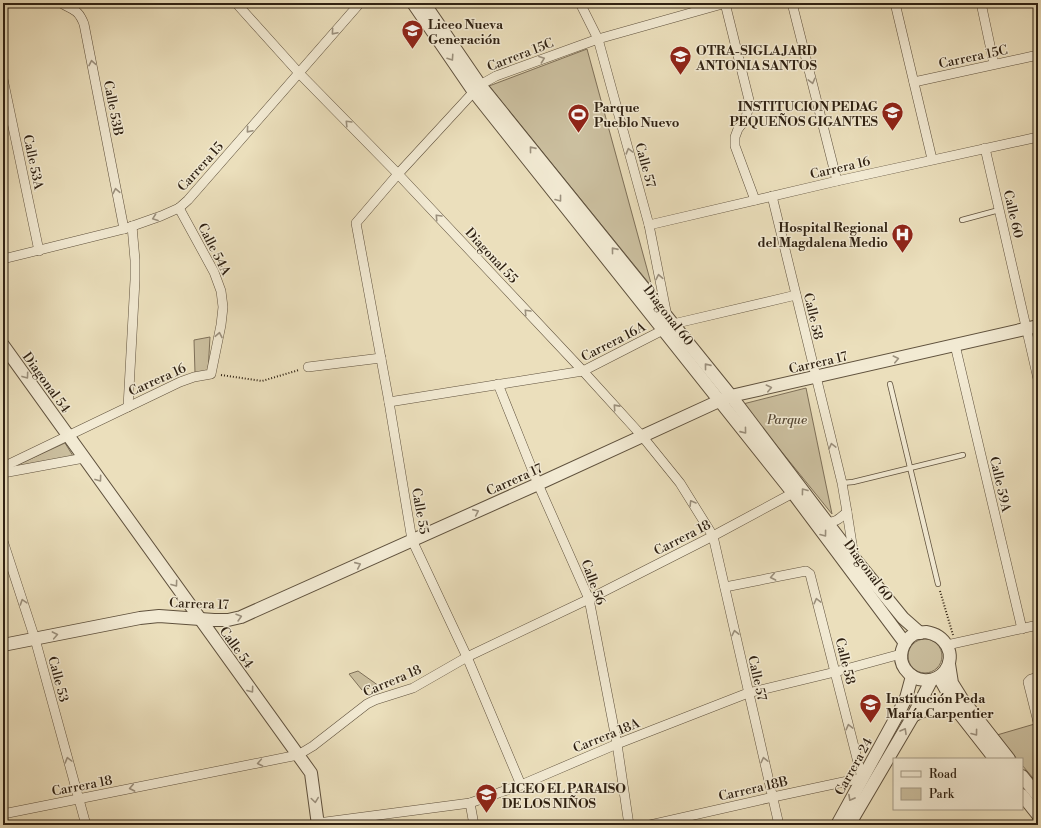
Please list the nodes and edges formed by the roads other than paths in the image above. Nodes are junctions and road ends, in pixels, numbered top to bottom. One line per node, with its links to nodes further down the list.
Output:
1 (9, 3): 11 (street)
2 (61, 3): 33 (street, Calle 53B, one-way to 2)
3 (360, 3): 16 (street, Carrera 15, one-way to 16)
4 (413, 3): 19 (street, Diagonal 60, one-way to 19)
5 (424, 3): 19 (street, Diagonal 60)
6 (580, 3): 13 (street, Calle 57)
7 (726, 3): 13 (street, Carrera 15C); 27 (street)
8 (792, 3): 25 (street, one-way to 25)
9 (895, 3): 18 (street)
10 (981, 3): 15 (street)
11 (3, 4)
12 (242, 5): 16 (street, Diagonal 55)
13 (598, 39): 19 (street, Carrera 15C, one-way to 13); 32 (street, Calle 57, one-way to 13)
14 (1038, 55): 15 (street, Carrera 15C)
15 (994, 64): 18 (street, Carrera 15C)
16 (299, 73): 24 (street, Diagonal 55, one-way to 16); 28 (street, Carrera 15, one-way to 28)
17 (3, 79): 20 (street, Calle 53A)
18 (914, 82): 23 (street)
19 (477, 88): 24 (street, Carrera 15C); 37 (street, Diagonal 60)
20 (6, 113): 34 (street, Calle 53A)
21 (1038, 136): 22 (street, Carrera 16)
22 (985, 148): 23 (street, Carrera 16); 29 (street, Calle 60)
23 (932, 159): 25 (street, Carrera 16)
24 (398, 174): 31 (street, Carrera 15C); 43 (street, Diagonal 55, one-way to 24)
25 (837, 181): 26 (street, Carrera 16)
26 (772, 196): 27 (street, Carrera 16); 36 (street, Calle 58)
27 (755, 200): 32 (street, Carrera 16)
28 (179, 208): 33 (street, Carrera 15, one-way to 33); 44 (street, Calle 54A, one-way to 28)
29 (999, 210): 30 (lane); 38 (street, Calle 60)
30 (962, 220)
31 (356, 223): 41 (street, Calle 55)
32 (649, 225): 37 (street, Calle 57, one-way to 32)
33 (128, 228): 34 (street, Carrera 15); 52 (street, Calle 53B)
34 (39, 251): 35 (street, Carrera 15)
35 (3, 259)
36 (796, 295): 37 (street, Carrera 16A); 45 (street, Calle 58)
37 (668, 323): 43 (street, Carrera 16A); 49 (street, Diagonal 60, one-way to 37); 50 (street, Diagonal 60)
38 (1032, 328): 40 (street, Carrera 17); 46 (street, Calle 60)
39 (3, 345): 53 (street, Diagonal 54, one-way to 53)
40 (955, 345): 45 (street, Carrera 17, one-way to 40); 74 (street, Calle 59A)
41 (381, 358): 42 (street); 51 (street, Calle 55)
42 (308, 367)
43 (583, 371): 47 (street, Carrera 16A); 54 (street, Diagonal 55, one-way to 43)
44 (211, 374): 52 (street, Carrera 16)
45 (816, 377): 49 (street, Carrera 17, one-way to 45); 61 (street, Calle 58, one-way to 45)
46 (1038, 379)
47 (498, 384): 51 (street, Carrera 16A); 60 (street, Calle 56)
48 (890, 384): 58 (lane)
49 (731, 396): 50 (street, Carrera 17); 64 (street, Diagonal 60, one-way to 49)
50 (719, 401): 54 (street, Carrera 17); 62 (street, Diagonal 60, one-way to 62)
51 (389, 402): 66 (street, Calle 55)
52 (128, 407): 53 (street, Carrera 16)
53 (68, 436): 56 (street, Calle 54); 57 (street, Carrera 16)
54 (642, 436): 60 (street, Carrera 17); 65 (street, Diagonal 55, one-way to 54)
55 (963, 455): 58 (lane)
56 (84, 458): 59 (street); 72 (street, Calle 54, one-way to 72)
57 (3, 467)
58 (910, 468): 61 (lane); 69 (lane)
59 (3, 473)
60 (538, 484): 66 (street, Carrera 17, one-way to 60); 71 (street, Calle 56)
61 (842, 484): 63 (street, Calle 58)
62 (793, 493): 65 (street, Carrera 18); 79 (street, Diagonal 60, one-way to 79)
63 (847, 512): 64 (street); 68 (street, Calle 58)
64 (827, 522): 68 (street, Diagonal 60)
65 (713, 536): 70 (street, Calle 57); 71 (street, Carrera 18)
66 (412, 540): 72 (street, Carrera 17, one-way to 66); 80 (street, Calle 55)
67 (3, 541): 76 (street, Calle 53, one-way to 67)
68 (854, 558): 75 (street, Diagonal 60)
69 (938, 584)
70 (725, 587): 82 (street, Calle 58, one-way to 70); 86 (street, Calle 57, one-way to 70)
71 (589, 599): 80 (street, Carrera 18); 90 (street, Calle 56)
72 (200, 619): 76 (street, Carrera 17, one-way to 72); 91 (street, Calle 54, one-way to 91)
73 (1038, 625): 74 (street)
74 (1022, 629): 77 (street)
75 (920, 632): 77 (street); 79 (street)
76 (35, 639): 78 (street, Carrera 17); 99 (street, Calle 53, one-way to 76)
77 (951, 644): 81 (street)
78 (3, 645)
79 (903, 648): 82 (street, Carrera 18A); 83 (street)
80 (467, 657): 91 (street, Carrera 18); 96 (street, Calle 55)
81 (948, 664): 85 (street); 93 (street)
82 (835, 672): 86 (street, Carrera 18A); 95 (street, Calle 58, one-way to 82)
83 (912, 676): 85 (street); 95 (street, Carrera 24)
84 (1038, 677): 89 (street)
85 (935, 679): 87 (street); 88 (street, Carrera 24)
86 (748, 693): 90 (street, Carrera 18A); 98 (street, Calle 57, one-way to 86)
87 (960, 713): 88 (street); 92 (street, one-way to 92)
88 (913, 716): 110 (street, Carrera 24, one-way to 88)
89 (1038, 722)
90 (617, 744): 96 (street, Carrera 18A); 106 (street, Calle 56)
91 (298, 755): 99 (street, Carrera 18, one-way to 99); 103 (street, Calle 54, one-way to 103)
92 (994, 758)
93 (1008, 758)
94 (1023, 777): 97 (street)
95 (862, 778): 98 (street, Carrera 18B); 109 (street, Carrera 24, one-way to 109)
96 (521, 785): 100 (street, Carrera 18A)
97 (1033, 792): 102 (street)
98 (773, 797): 107 (street, Carrera 18B); 108 (street, Calle 57)
99 (79, 799): 101 (street, Carrera 18); 104 (street, Calle 53)
100 (470, 803): 103 (street, Carrera 18A); 105 (street)
101 (3, 814)
102 (1038, 816)
103 (318, 824)
104 (86, 825)
105 (474, 825)
106 (629, 825)
107 (650, 825)
108 (779, 825)
109 (837, 825)
110 (849, 825)

